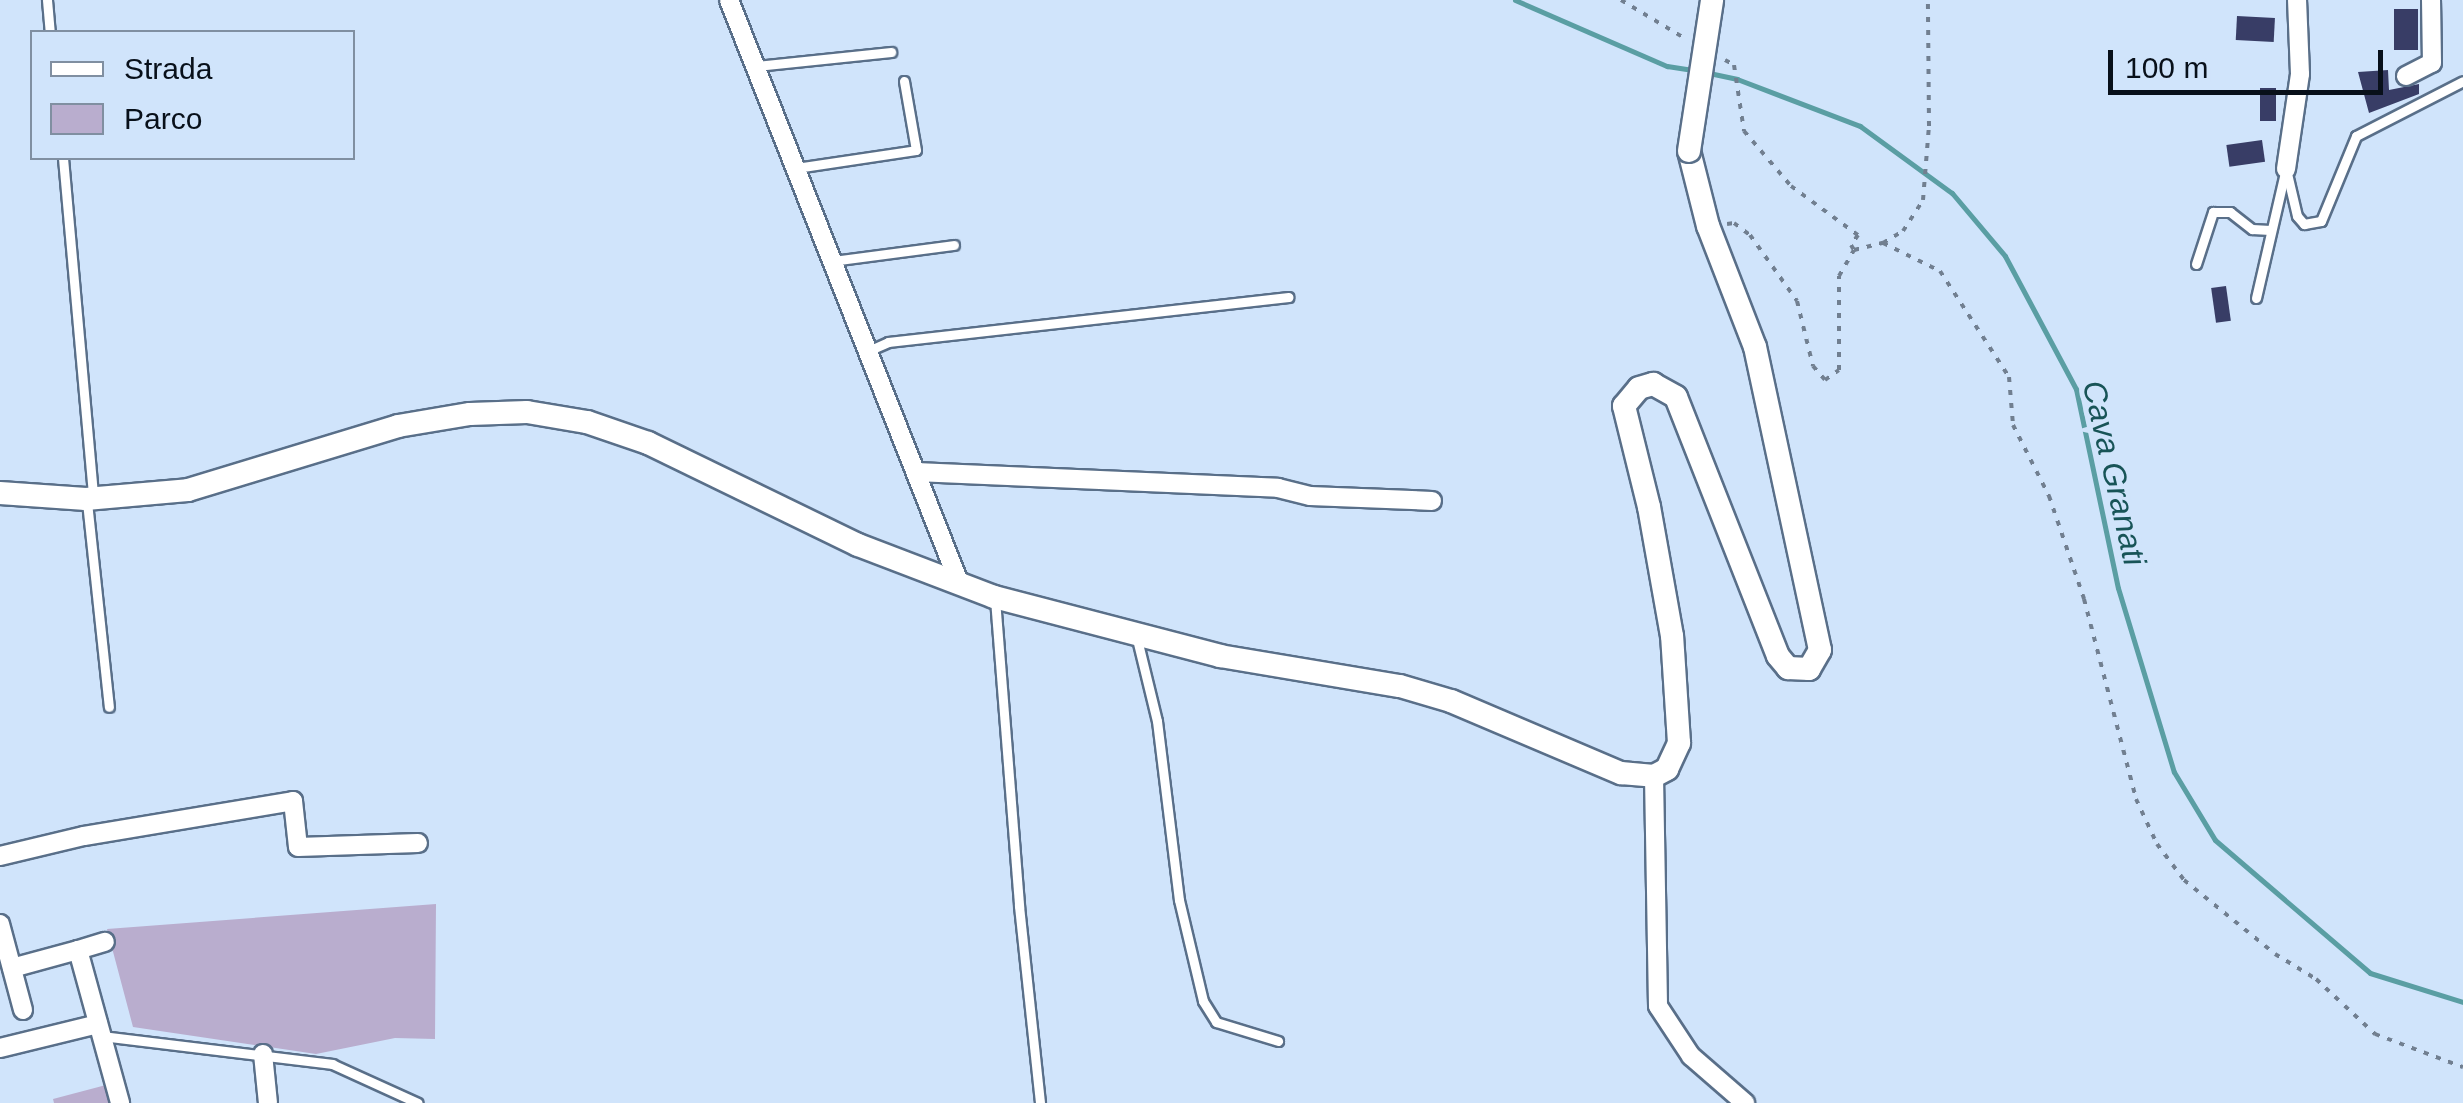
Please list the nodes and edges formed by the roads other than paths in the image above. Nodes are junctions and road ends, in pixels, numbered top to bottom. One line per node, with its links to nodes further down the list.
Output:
1 (47, 0): 6 (lane)
2 (729, 0): 8 (street)
3 (1712, 0): 30 (street, bridge)
4 (2297, 0): 14 (street)
5 (2431, 0): 9 (street)
6 (50, 30)
7 (892, 52): 8 (lane)
8 (756, 66): 13 (street)
9 (2406, 76)
10 (2463, 80): 14 (lane)
11 (904, 82): 13 (lane)
12 (63, 160): 24 (lane)
13 (796, 168): 17 (street)
14 (2286, 169): 15 (lane)
15 (2270, 230): 18 (lane); 20 (lane)
16 (954, 245): 17 (lane)
17 (832, 260): 21 (street)
18 (2196, 264)
19 (1288, 297): 21 (lane)
20 (2256, 298)
21 (868, 351): 22 (street)
22 (916, 472): 25 (street); 26 (street)
23 (0, 493): 24 (street)
24 (90, 499): 26 (street); 29 (lane)
25 (1432, 501)
26 (960, 585): 27 (street)
27 (994, 597): 28 (street); 45 (lane)
28 (1137, 636): 30 (street); 39 (lane)
29 (109, 707)
30 (1654, 776): 46 (street)
31 (418, 843): 32 (street)
32 (0, 856)
33 (0, 924): 36 (street)
34 (105, 942): 35 (street)
35 (78, 950): 36 (street); 38 (street)
36 (12, 968): 37 (street)
37 (23, 1010)
38 (100, 1030): 40 (street); 41 (lane); 42 (street)
39 (1278, 1041)
40 (0, 1048)
41 (263, 1054): 43 (street); 44 (lane)
42 (120, 1103)
43 (268, 1103)
44 (418, 1103)
45 (1040, 1103)
46 (1745, 1103)

